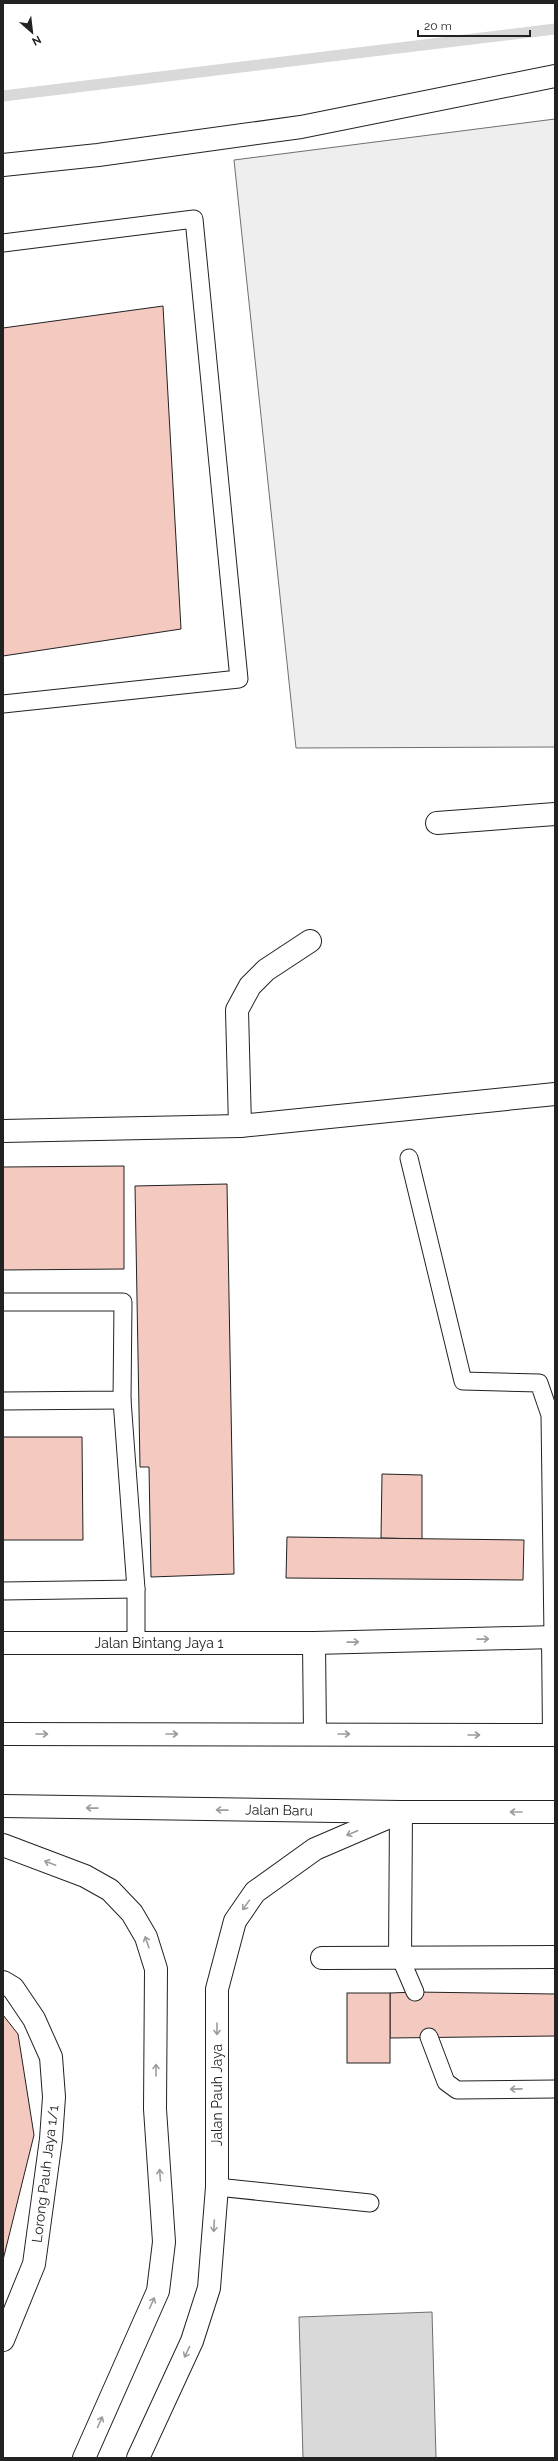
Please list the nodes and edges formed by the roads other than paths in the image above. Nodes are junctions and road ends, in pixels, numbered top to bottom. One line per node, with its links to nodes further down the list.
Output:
1 (555, 76): 2 (main road)
2 (3, 166)
3 (3, 243): 4 (lane)
4 (3, 704)
5 (555, 814): 6 (main road)
6 (437, 823)
7 (310, 941): 9 (main road)
8 (555, 1094): 9 (main road)
9 (240, 1126): 10 (main road)
10 (3, 1131)
11 (409, 1158): 17 (lane)
12 (3, 1302): 13 (lane)
13 (122, 1400): 14 (lane); 15 (lane)
14 (3, 1401)
15 (136, 1589): 16 (lane); 19 (lane)
16 (3, 1590)
17 (554, 1637): 20 (main road, Jalan Bintang Jaya 1, one-way to 17); 23 (main road)
18 (3, 1643): 19 (main road, Jalan Bintang Jaya 1)
19 (136, 1643): 20 (main road, Jalan Bintang Jaya 1)
20 (314, 1643): 22 (main road)
21 (3, 1734): 22 (main road, one-way to 22)
22 (315, 1734): 23 (main road, one-way to 23)
23 (555, 1735)
24 (3, 1806): 25 (main road, Jalan Baru, one-way to 24)
25 (401, 1812): 26 (main road, Jalan Baru, one-way to 25); 28 (main road); 35 (main road, Jalan Pauh Jaya, one-way to 35)
26 (555, 1812)
27 (3, 1845): 38 (main road, one-way to 27)
28 (400, 1957): 29 (main road); 30 (main road); 32 (lane)
29 (555, 1957)
30 (322, 1958)
31 (8, 1985): 37 (main road, Lorong Pauh Jaya 1/1)
32 (415, 1992)
33 (429, 2037): 34 (lane, one-way to 33)
34 (555, 2089)
35 (217, 2187): 36 (lane); 39 (main road, Jalan Pauh Jaya, one-way to 39)
36 (370, 2203)
37 (3, 2340)
38 (84, 2458)
39 (138, 2458)

